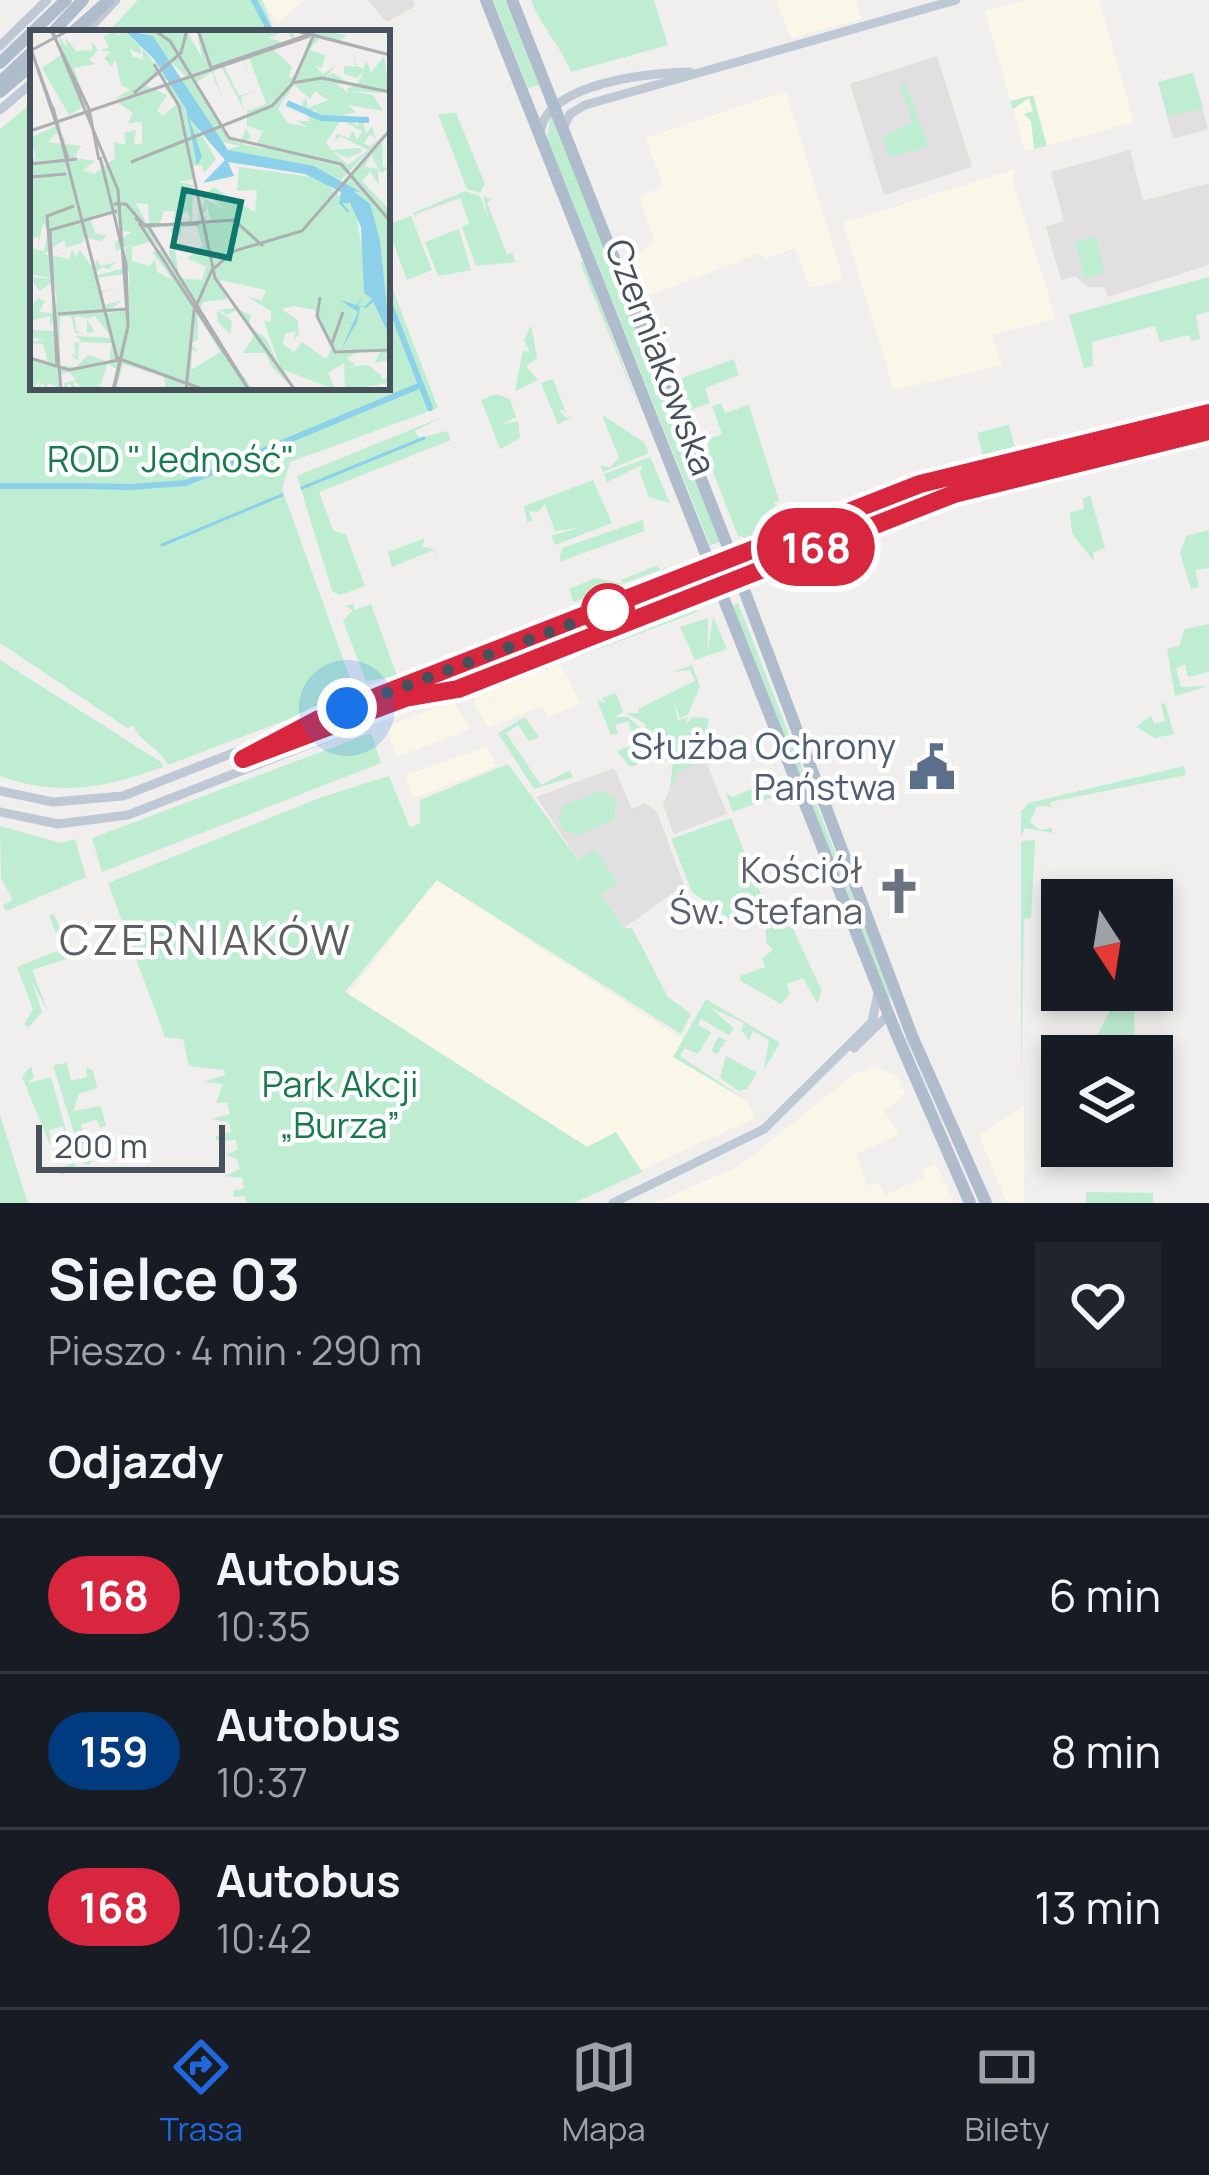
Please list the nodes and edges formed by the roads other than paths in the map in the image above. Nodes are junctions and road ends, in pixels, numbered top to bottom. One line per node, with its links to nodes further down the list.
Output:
1 (83, 0): 9 (main road)
2 (98, 0): 10 (main road)
3 (112, 0): 11 (main road); 12 (main road)
4 (512, 0): 24 (main road, Czerniakowska)
5 (956, 0): 18 (main road)
6 (57, 3): 8 (main road); 14 (main road)
7 (487, 3): 27 (main road, Czerniakowska)
8 (32, 30)
9 (55, 30)
10 (71, 30)
11 (72, 30)
12 (87, 30)
13 (30, 32): 16 (main road)
14 (0, 46)
15 (30, 54): 19 (main road)
16 (0, 64)
17 (30, 67): 22 (main road)
18 (701, 71): 21 (main road); 23 (main road)
19 (0, 82)
20 (30, 85): 25 (main road)
21 (603, 87): 23 (main road); 24 (main road)
22 (0, 92)
23 (614, 97): 26 (main road)
24 (552, 102): 26 (main road, Czerniakowska); 27 (main road)
25 (0, 110)
26 (563, 129): 30 (main road, Czerniakowska)
27 (540, 135): 31 (main road, Czerniakowska)
28 (1209, 413): 30 (main road)
29 (1209, 431): 32 (main road)
30 (732, 559): 31 (main road); 32 (main road, Czerniakowska)
31 (711, 569): 33 (main road, Czerniakowska); 34 (main road)
32 (738, 577): 33 (main road); 37 (main road, Czerniakowska)
33 (718, 587): 35 (main road); 36 (main road, Czerniakowska)
34 (0, 791)
35 (0, 812)
36 (878, 988): 38 (main road, Czerniakowska); 39 (main road)
37 (898, 1001): 38 (main road); 41 (main road, Czerniakowska)
38 (888, 1018): 39 (main road); 40 (main road, Czerniakowska); 41 (main road)
39 (874, 1026): 40 (main road); 42 (main road)
40 (896, 1033): 43 (main road, Czerniakowska)
41 (912, 1036): 44 (main road, Czerniakowska)
42 (614, 1203)
43 (970, 1203)
44 (986, 1203)

